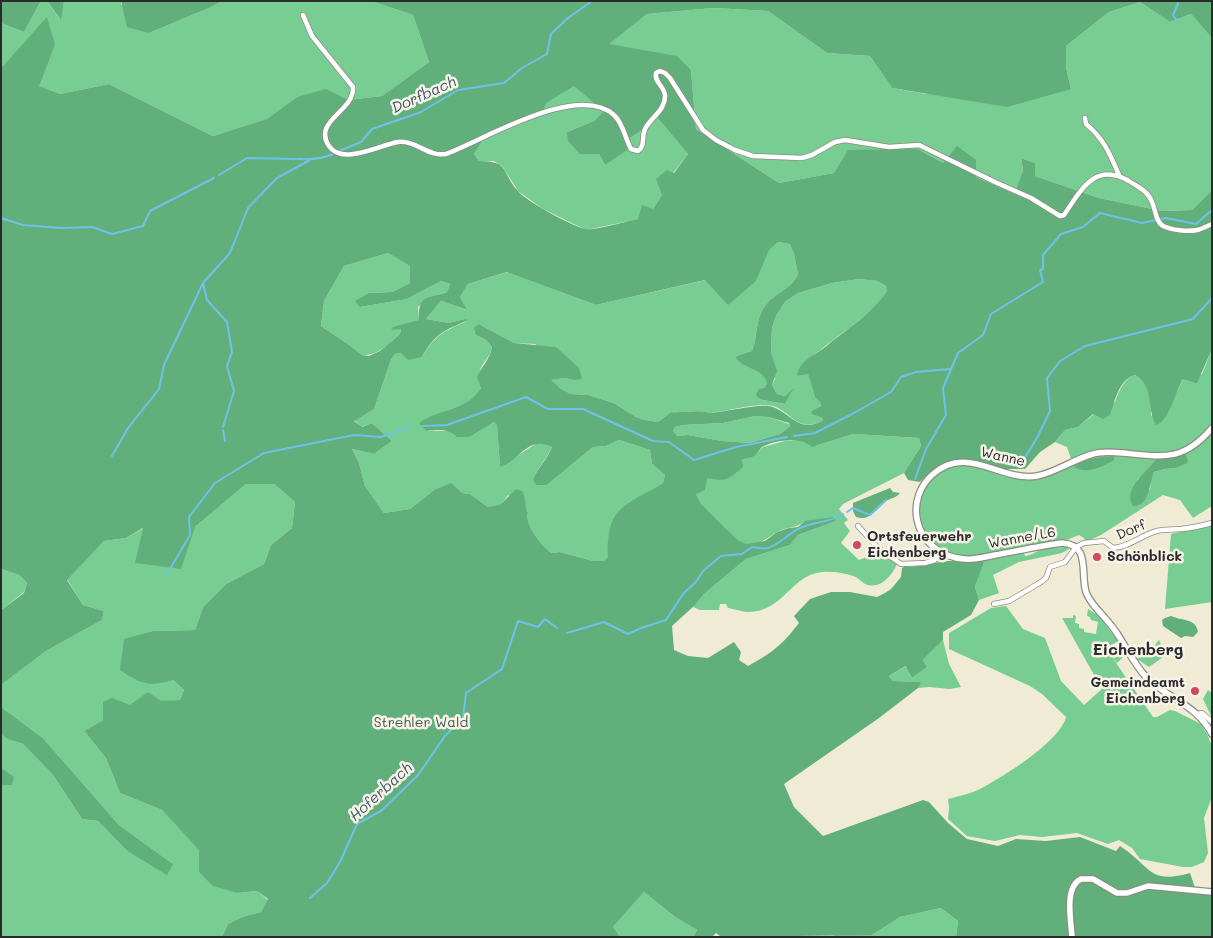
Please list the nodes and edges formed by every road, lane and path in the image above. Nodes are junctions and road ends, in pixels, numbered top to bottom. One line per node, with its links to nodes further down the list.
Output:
1 (303, 15): 3 (street)
2 (1085, 118): 3 (street)
3 (1119, 175): 4 (street)
4 (1212, 224)
5 (1212, 428): 9 (street, Wanne)
6 (1212, 523): 8 (street, Dorf)
7 (858, 526): 9 (street)
8 (1076, 547): 9 (street, Wanne/L6); 10 (street); 11 (street)
9 (943, 554)
10 (994, 604)
11 (1198, 714): 12 (street); 13 (street)
12 (1212, 722)
13 (1212, 734)
14 (1212, 892): 15 (street)
15 (1072, 937)

